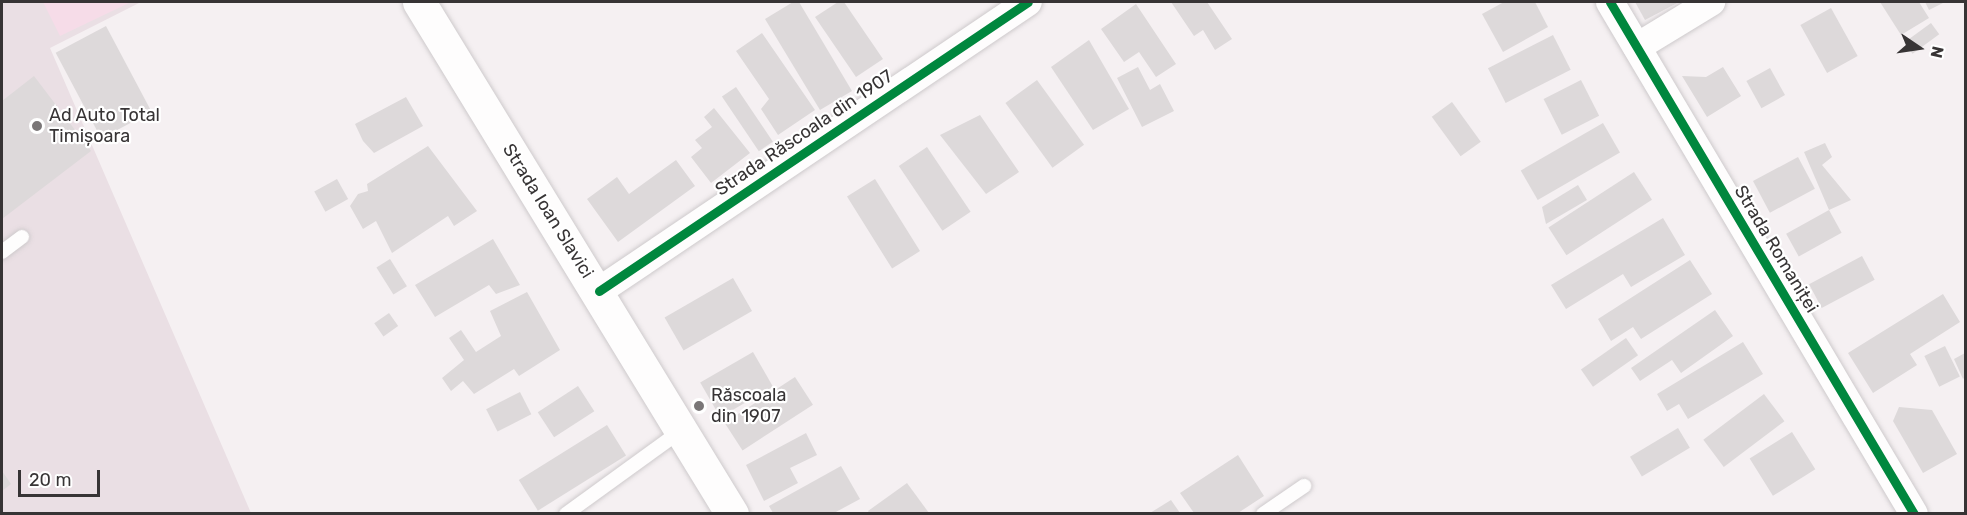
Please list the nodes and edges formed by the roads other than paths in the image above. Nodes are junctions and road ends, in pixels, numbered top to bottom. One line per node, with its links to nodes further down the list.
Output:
1 (419, 2): 8 (main road, Strada Ioan Slavici)
2 (1028, 2): 8 (street, Strada Răscoala din 1907)
3 (1610, 2): 5 (street, Strada Romaniței)
4 (1711, 2): 5 (street)
5 (1637, 47): 14 (street, Strada Romaniței)
6 (22, 237): 7 (lane)
7 (2, 252)
8 (599, 291): 9 (main road, Strada Ioan Slavici)
9 (682, 430): 11 (lane); 12 (main road, Strada Ioan Slavici)
10 (1304, 486): 13 (lane)
11 (566, 513)
12 (732, 513)
13 (1263, 513)
14 (1914, 513)

